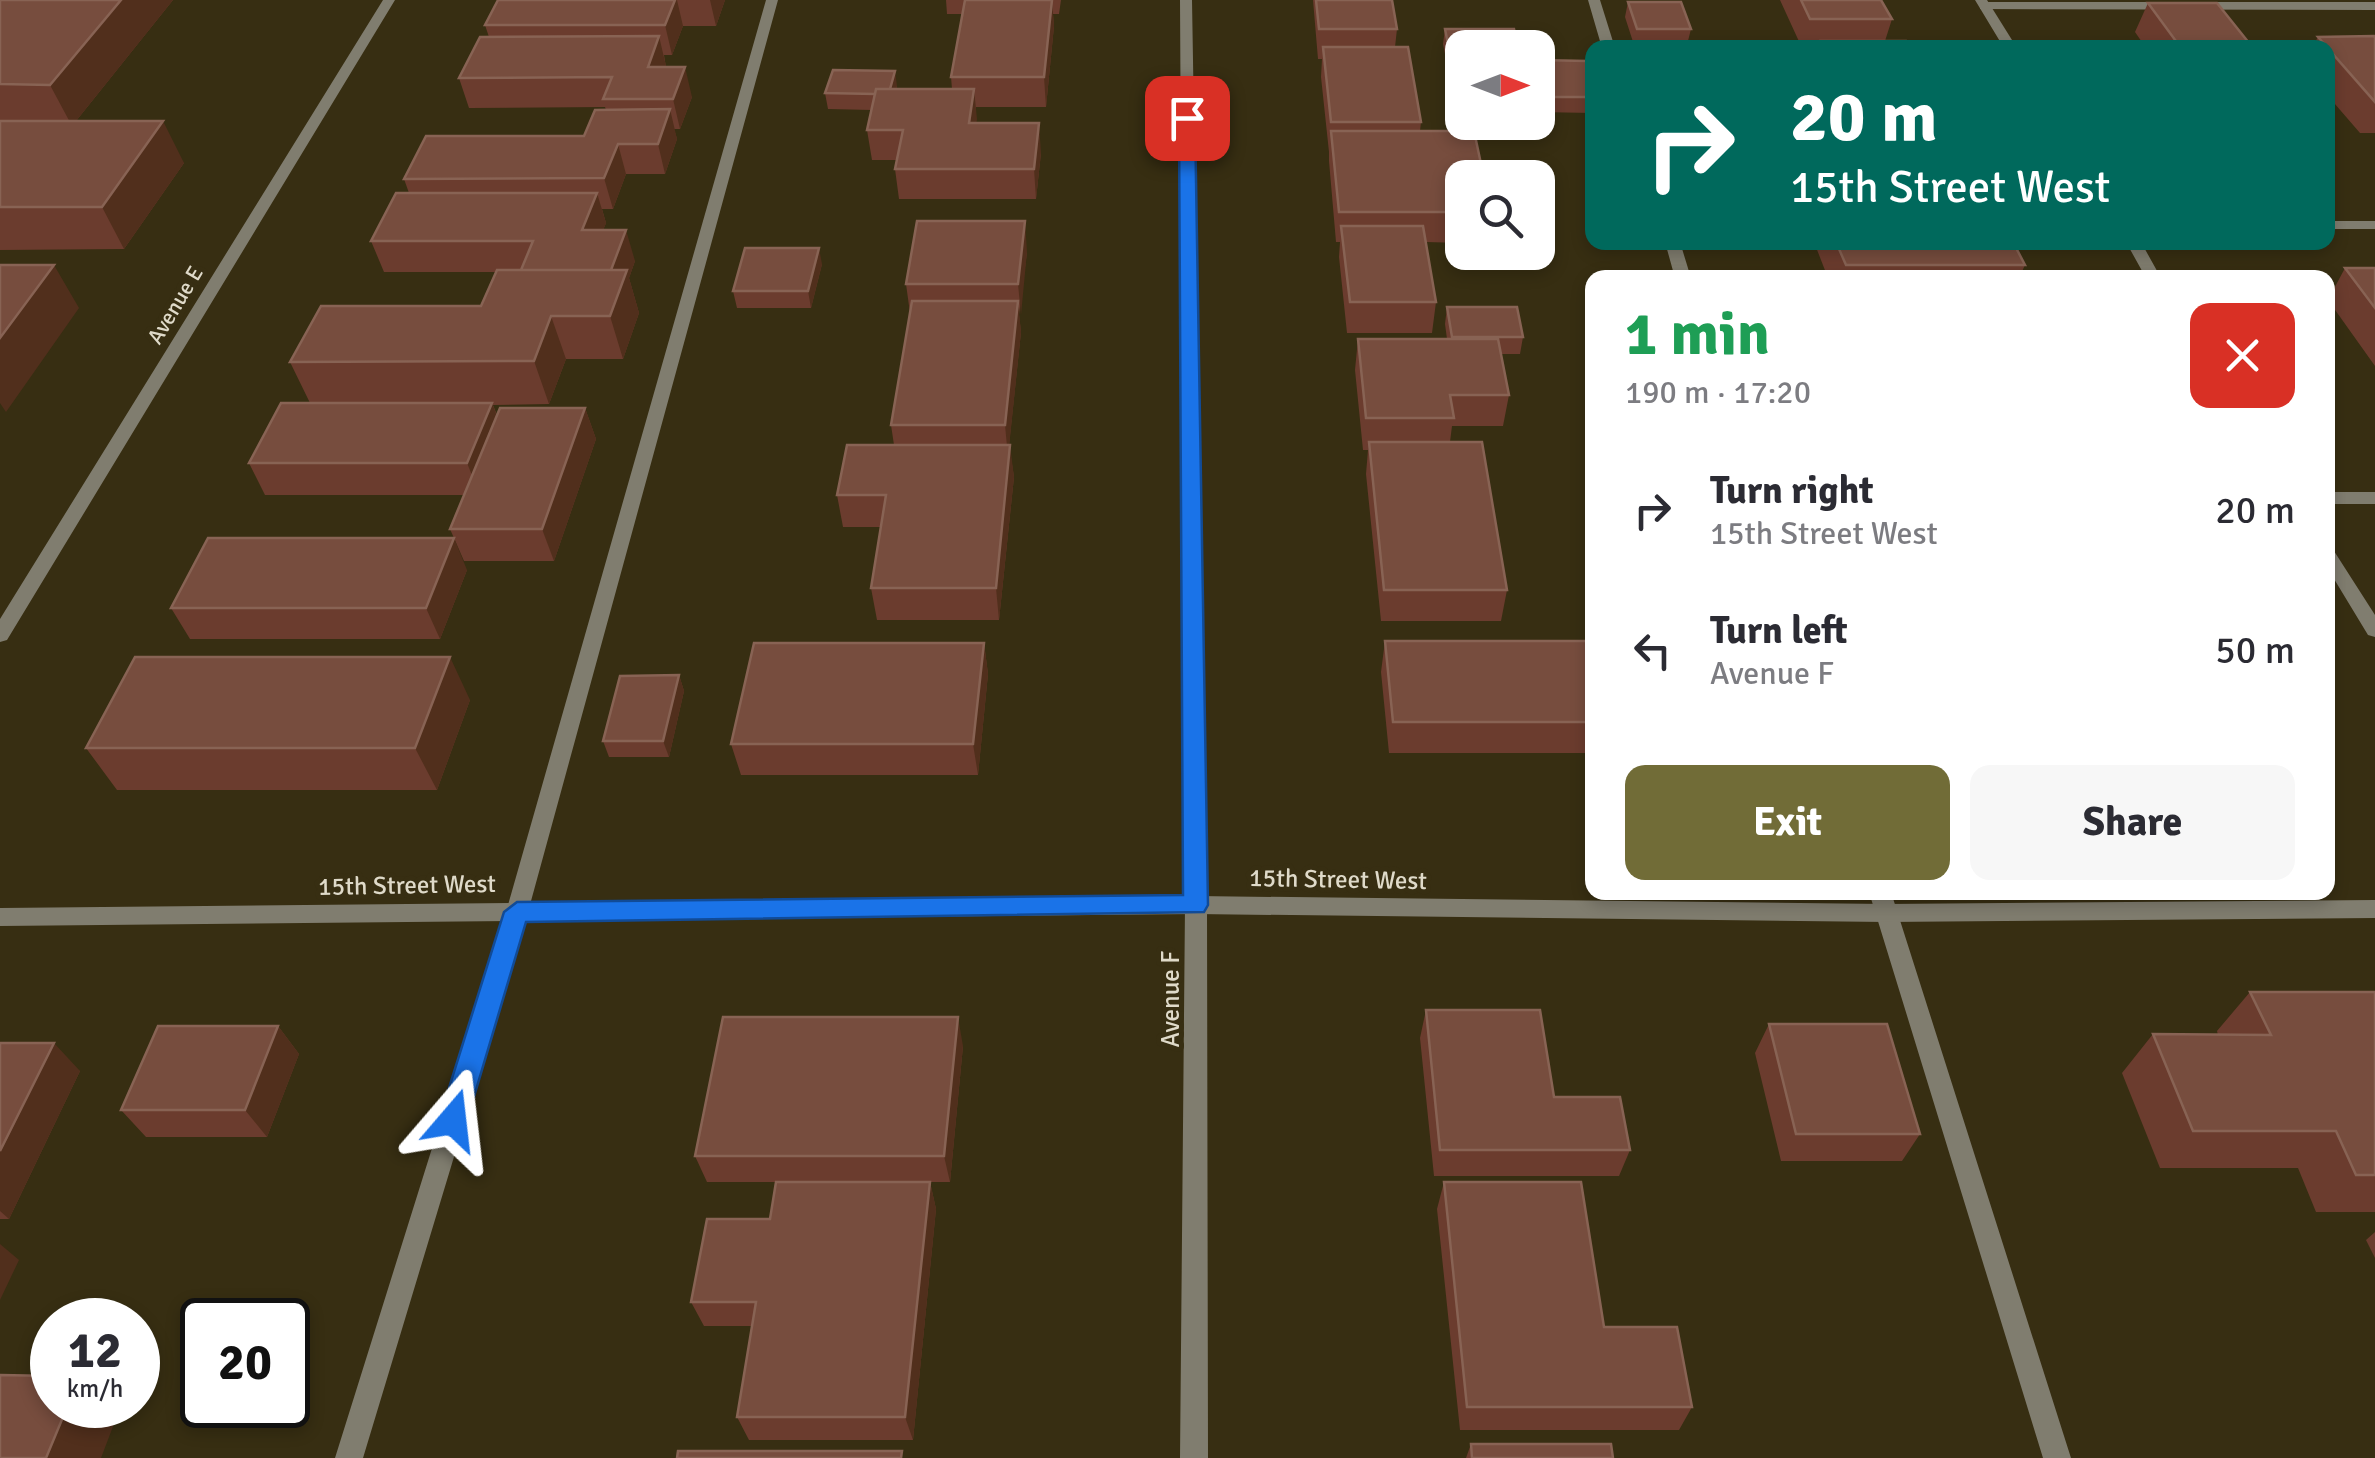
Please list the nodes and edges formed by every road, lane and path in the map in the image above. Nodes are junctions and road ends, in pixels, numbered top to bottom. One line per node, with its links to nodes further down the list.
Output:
1 (389, 0): 15 (street, Avenue E)
2 (772, 0): 19 (street)
3 (1186, 0): 17 (street, Avenue F)
4 (1594, 0): 7 (street)
5 (1983, 3): 6 (street); 8 (street)
6 (2375, 6)
7 (1606, 40)
8 (2006, 40)
9 (2375, 224): 10 (street)
10 (2335, 225)
11 (2335, 498): 12 (street)
12 (2375, 498)
13 (2335, 566): 14 (street)
14 (2375, 630)
15 (0, 635)
16 (1883, 903): 17 (street, 15th Street West); 18 (street, 15th Street West); 23 (street)
17 (1196, 905): 19 (street, 15th Street West); 22 (street, Avenue F)
18 (2375, 909)
19 (517, 912): 20 (street, 15th Street West); 21 (street)
20 (0, 917)
21 (349, 1458)
22 (1194, 1458)
23 (2057, 1458)

